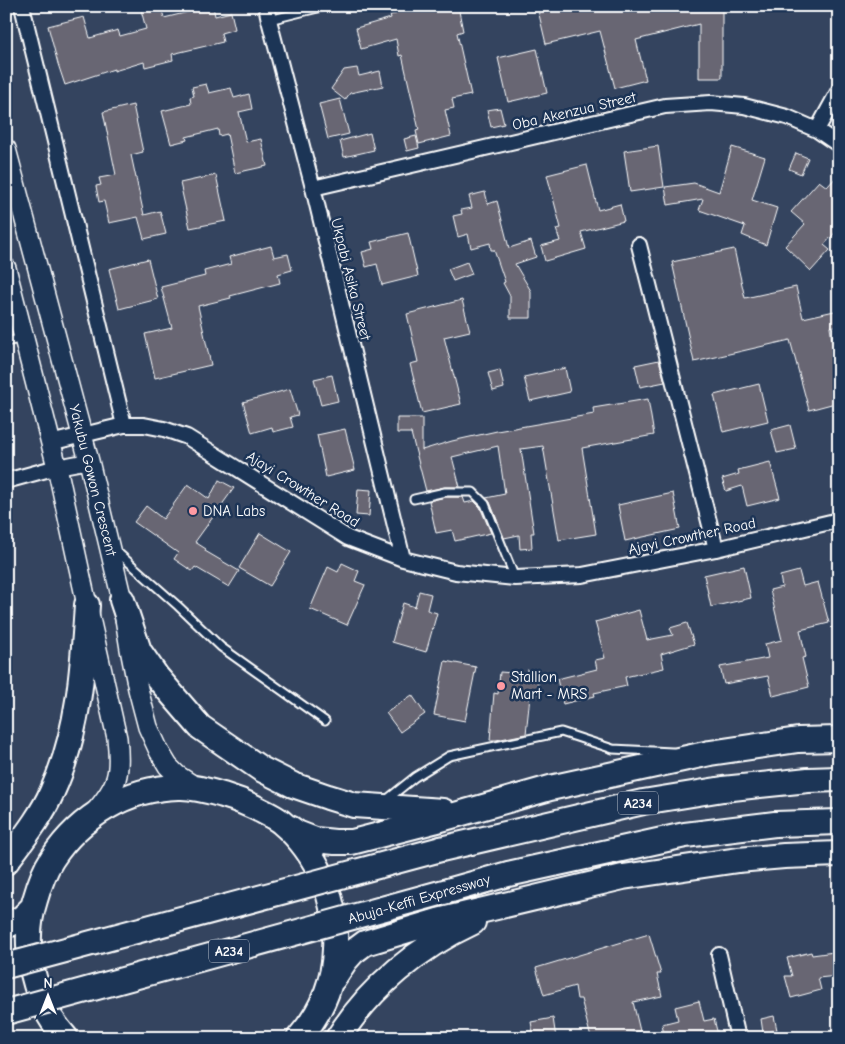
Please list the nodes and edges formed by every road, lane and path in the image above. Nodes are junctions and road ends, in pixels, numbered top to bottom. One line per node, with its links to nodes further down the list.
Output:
1 (22, 6): 13 (street)
2 (266, 6): 4 (street, Ukpabi Asika Street)
3 (326, 6): 4 (lane)
4 (269, 20): 9 (street, Ukpabi Asika Street)
5 (839, 90): 6 (street)
6 (817, 130): 7 (street, Oba Akenzua Street); 9 (street, Oba Akenzua Street)
7 (839, 145)
8 (6, 149): 14 (main road, Yakubu Gowon Crescent)
9 (312, 188): 23 (street, Ukpabi Asika Street)
10 (640, 245): 22 (street)
11 (6, 268): 12 (main road)
12 (15, 340): 15 (main road)
13 (124, 425): 14 (street, Ajayi Crowther Road); 23 (street, Ajayi Crowther Road)
14 (82, 435): 15 (street, Ajayi Crowther Road); 16 (main road, Yakubu Gowon Crescent)
15 (50, 442): 17 (main road)
16 (89, 461): 17 (street); 21 (main road, Yakubu Gowon Crescent)
17 (57, 467): 18 (street); 26 (main road)
18 (6, 480)
19 (414, 499): 24 (lane)
20 (839, 520): 22 (street, Ajayi Crowther Road)
21 (109, 544): 25 (main road, Yakubu Gowon Crescent); 27 (lane)
22 (716, 549): 24 (street, Ajayi Crowther Road)
23 (404, 559): 24 (street, Ajayi Crowther Road)
24 (515, 578)
25 (122, 600): 31 (main road, Yakubu Gowon Crescent); 32 (highway)
26 (87, 605): 34 (main road); 38 (highway)
27 (324, 721)
28 (839, 739): 29 (highway)
29 (710, 753): 32 (lane); 33 (highway)
30 (839, 779): 43 (highway, A234, bridge)
31 (206, 790): 34 (highway); 35 (highway)
32 (379, 807): 33 (highway)
33 (462, 813): 35 (highway)
34 (91, 817): 40 (highway)
35 (280, 821): 44 (highway)
36 (839, 822): 45 (highway, Abuja-Keffi Expressway / A234, bridge)
37 (839, 854): 39 (highway, Abuja-Keffi Expressway)
38 (6, 862)
39 (515, 902): 44 (highway, Abuja-Keffi Expressway); 48 (highway)
40 (32, 907): 41 (highway); 46 (highway)
41 (6, 926)
42 (719, 955): 49 (street)
43 (6, 966)
44 (328, 987): 47 (highway)
45 (6, 1012)
46 (66, 1038)
47 (300, 1038)
48 (338, 1038)
49 (738, 1038)

